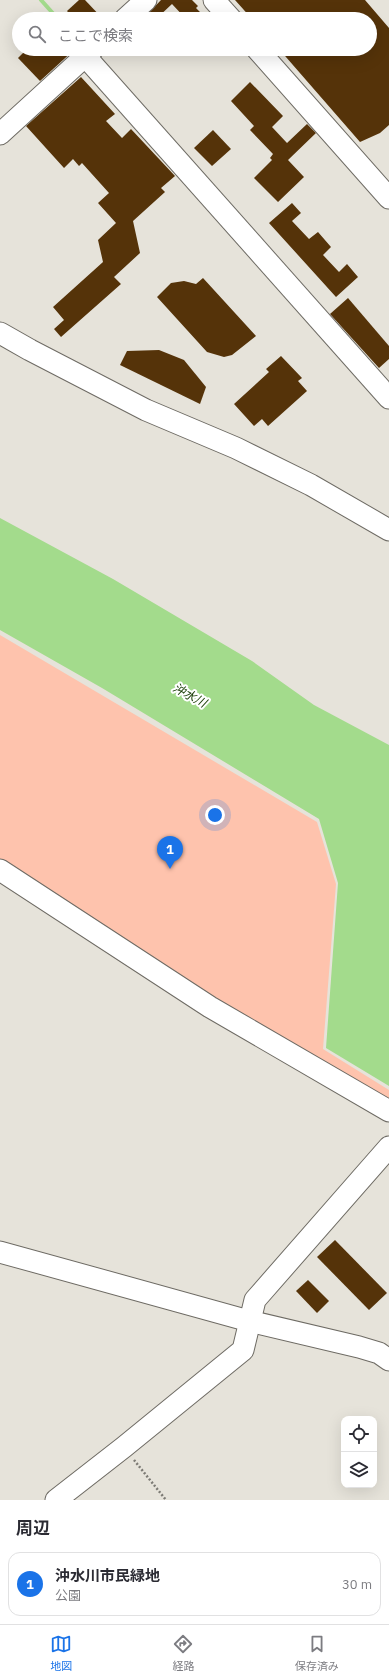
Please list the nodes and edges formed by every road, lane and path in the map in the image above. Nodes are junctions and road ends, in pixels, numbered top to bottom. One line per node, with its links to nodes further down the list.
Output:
1 (146, 0): 3 (street)
2 (214, 0): 4 (street)
3 (133, 12)
4 (225, 12)
5 (86, 56): 8 (street)
6 (92, 56): 11 (street)
7 (263, 56): 9 (street)
8 (0, 134)
9 (389, 198)
10 (0, 333): 12 (street)
11 (389, 398)
12 (389, 530)
13 (0, 870): 14 (street)
14 (389, 1112)
15 (389, 1147): 17 (street)
16 (0, 1252): 17 (street)
17 (250, 1320): 18 (street); 19 (street)
18 (389, 1360)
19 (124, 1447): 20 (street); 21 (path)
20 (56, 1500)
21 (166, 1500)

